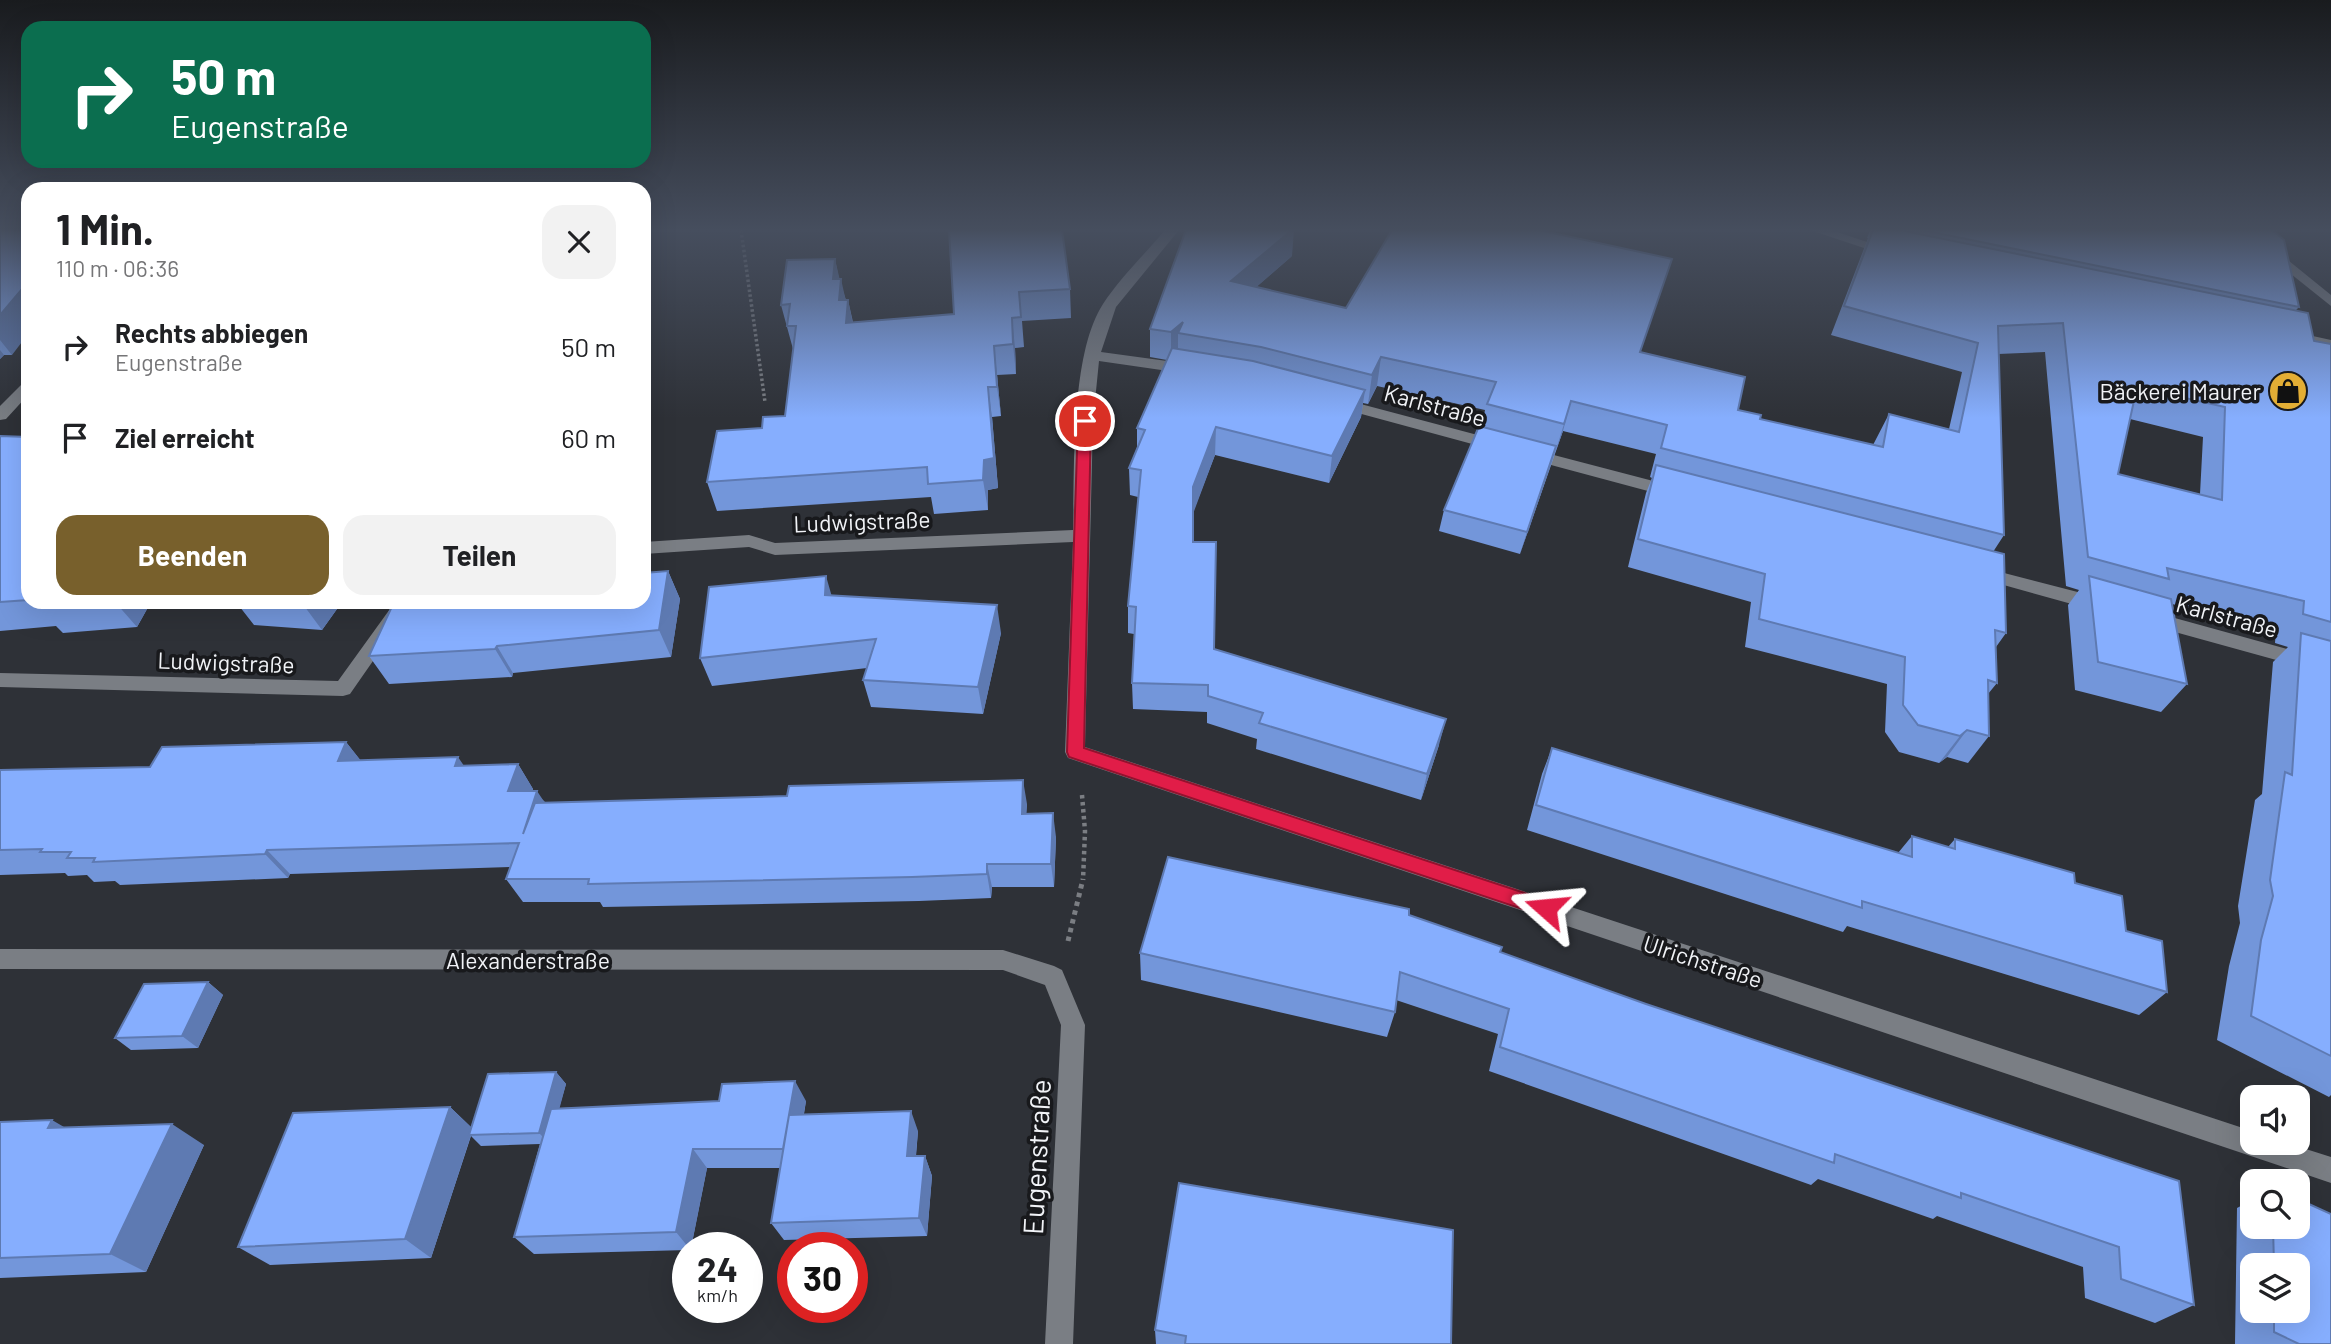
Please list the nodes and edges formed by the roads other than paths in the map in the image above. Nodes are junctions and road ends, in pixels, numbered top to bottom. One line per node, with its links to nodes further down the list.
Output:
1 (1120, 293): 4 (street)
2 (2277, 333): 3 (street)
3 (2331, 344)
4 (1092, 355): 5 (street); 10 (street)
5 (1207, 372)
6 (21, 393): 8 (street)
7 (1320, 399): 9 (street, Karlstraße)
8 (0, 415)
9 (1696, 498)
10 (1083, 536): 11 (street, Ludwigstraße); 20 (street, Ulrichstraße)
11 (651, 548)
12 (1965, 568): 13 (street)
13 (2109, 607)
14 (400, 609): 17 (street, Ludwigstraße)
15 (2136, 615): 16 (street, Karlstraße)
16 (2331, 668)
17 (0, 680)
18 (0, 959): 19 (street, Alexanderstraße)
19 (1054, 977): 21 (street, Eugenstraße)
20 (2331, 1170)
21 (1059, 1344)

